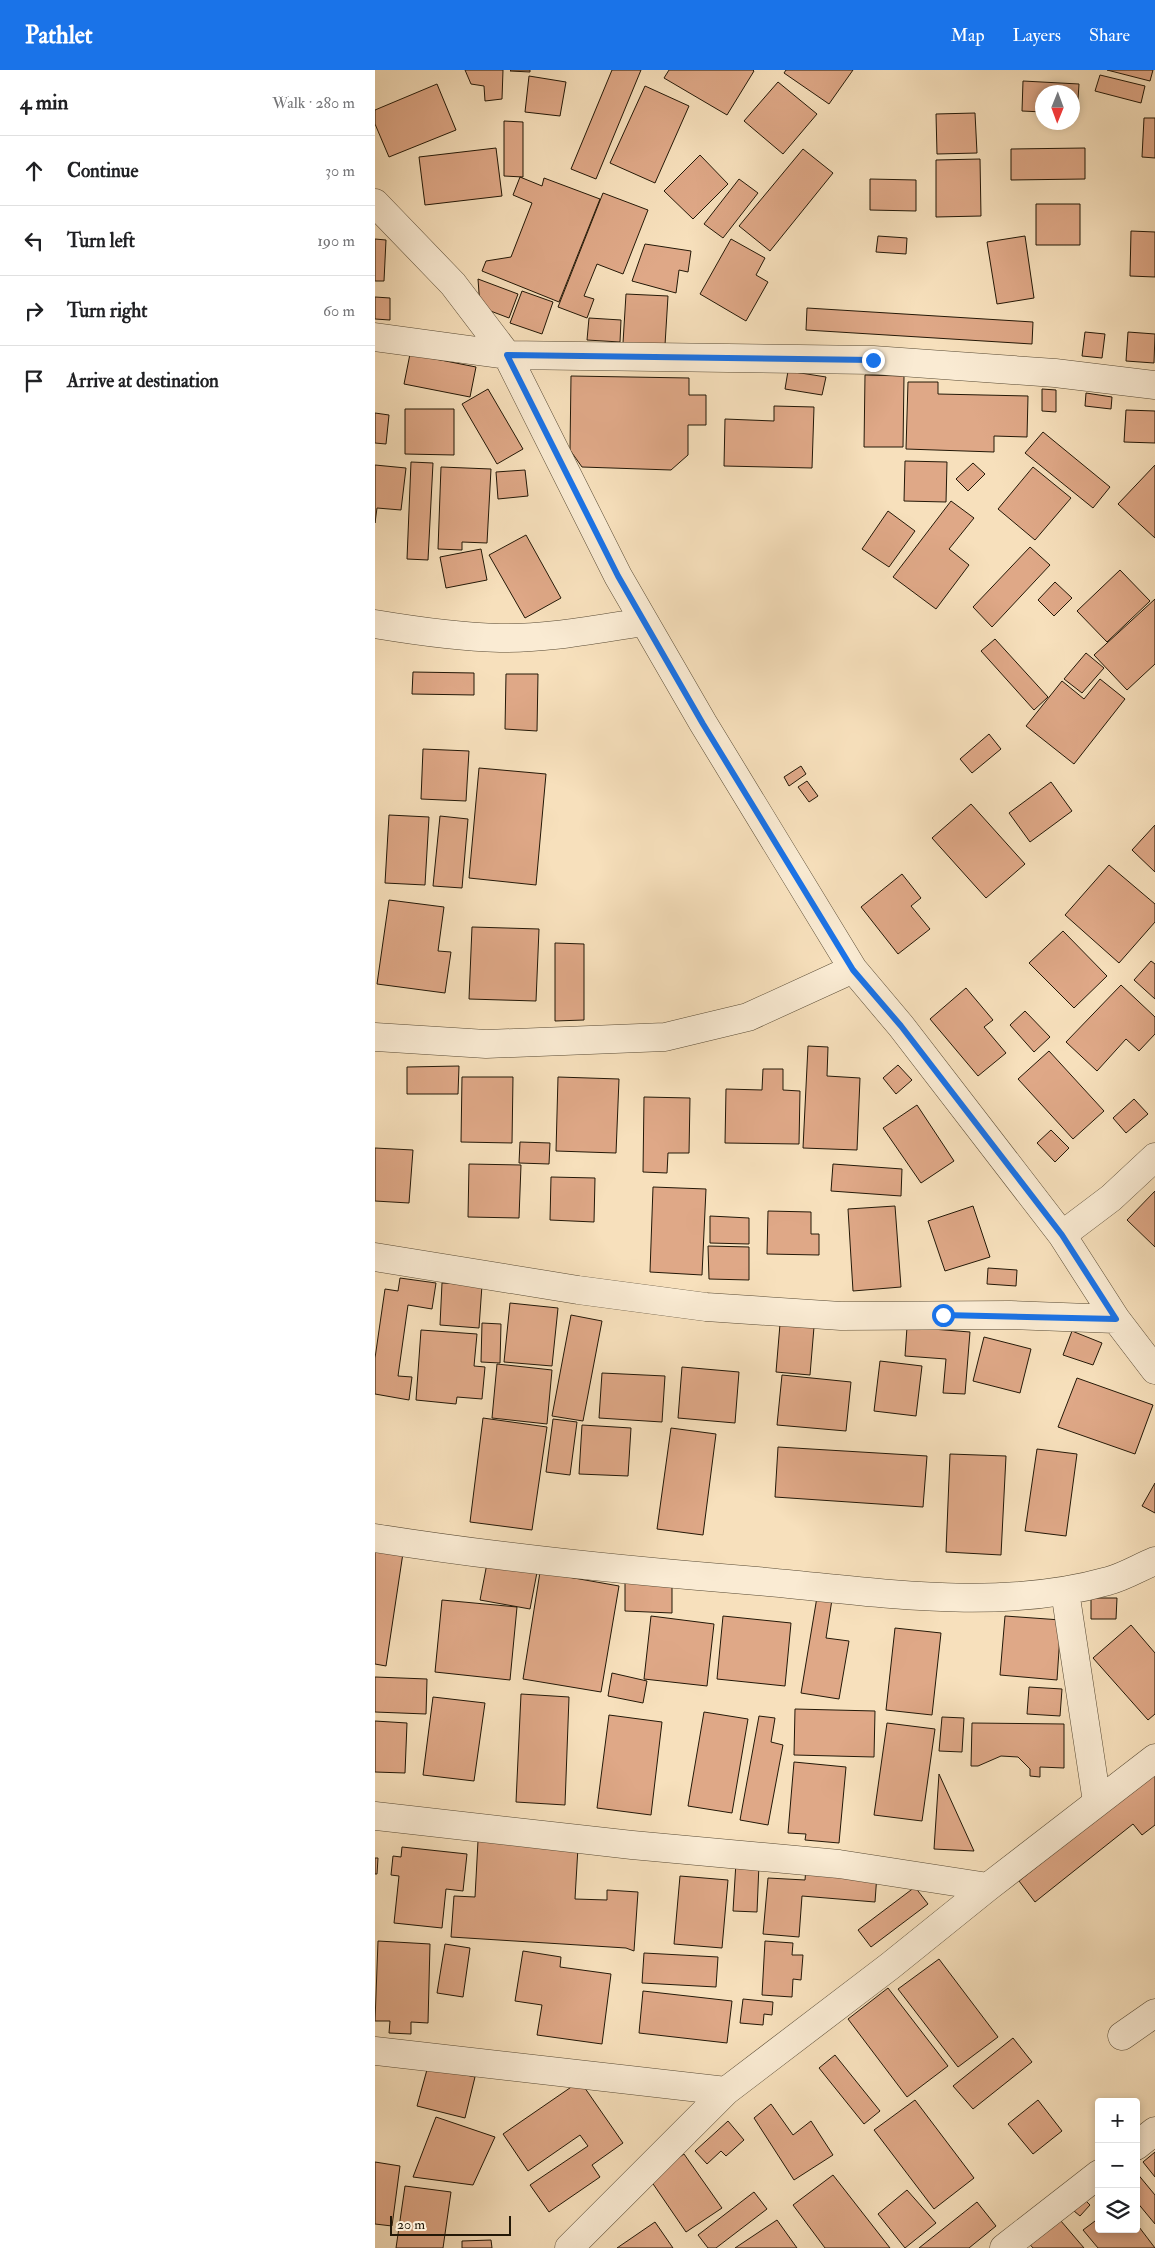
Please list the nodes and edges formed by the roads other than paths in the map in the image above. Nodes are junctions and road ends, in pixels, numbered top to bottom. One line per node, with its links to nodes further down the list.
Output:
1 (375, 203): 3 (street)
2 (375, 337): 3 (street)
3 (507, 355): 4 (street); 5 (street)
4 (1155, 385)
5 (644, 622): 6 (street); 7 (street)
6 (375, 624)
7 (853, 970): 8 (street); 10 (street)
8 (375, 1037)
9 (1155, 1157): 10 (street)
10 (1062, 1235): 12 (street)
11 (375, 1257): 12 (street)
12 (1116, 1319): 13 (street)
13 (1155, 1370)
14 (375, 1538): 16 (street)
15 (1155, 1560): 16 (street)
16 (1065, 1591): 18 (street)
17 (1155, 1758): 18 (street)
18 (1097, 1802): 20 (street)
19 (375, 1816): 20 (street)
20 (988, 1887): 24 (street)
21 (1155, 2013): 22 (street)
22 (1122, 2036)
23 (375, 2051): 24 (street)
24 (726, 2091): 28 (street)
25 (1155, 2131): 26 (street)
26 (1140, 2143)
27 (1095, 2177): 29 (street)
28 (569, 2248)
29 (1003, 2248)

